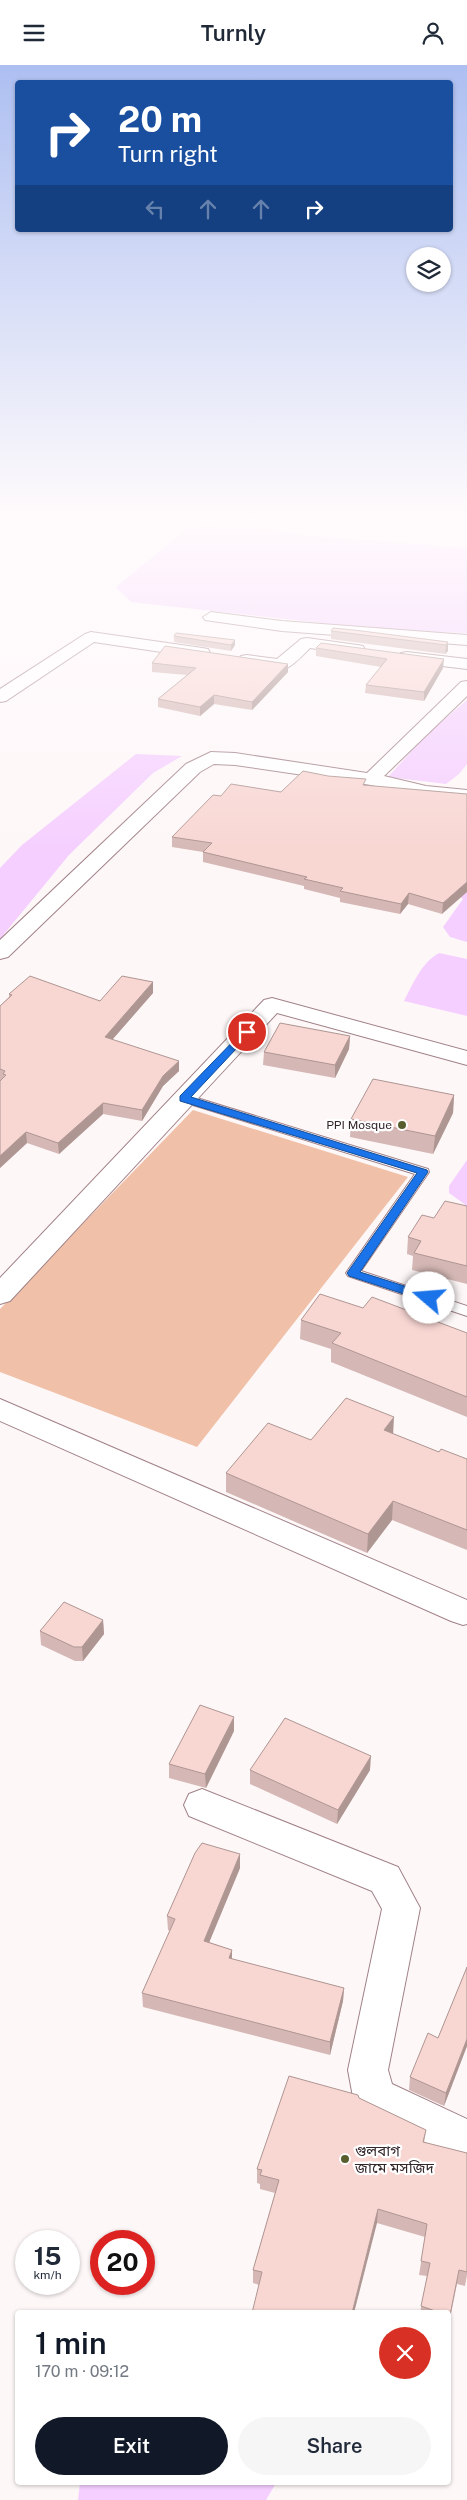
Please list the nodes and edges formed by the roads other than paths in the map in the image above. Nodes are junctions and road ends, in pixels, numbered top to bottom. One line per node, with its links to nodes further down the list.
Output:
1 (317, 629): 2 (street)
2 (467, 640)
3 (376, 653): 7 (street)
4 (395, 655): 5 (street)
5 (467, 664)
6 (467, 687): 8 (street)
7 (0, 697)
8 (371, 779): 9 (street); 10 (street)
9 (467, 796)
10 (0, 952)
11 (467, 1058): 12 (street)
12 (184, 1099): 13 (street); 14 (lane)
13 (0, 1295)
14 (467, 1311)
15 (0, 1409): 16 (street)
16 (463, 1612)
17 (202, 1805): 18 (street)
18 (467, 2141)

